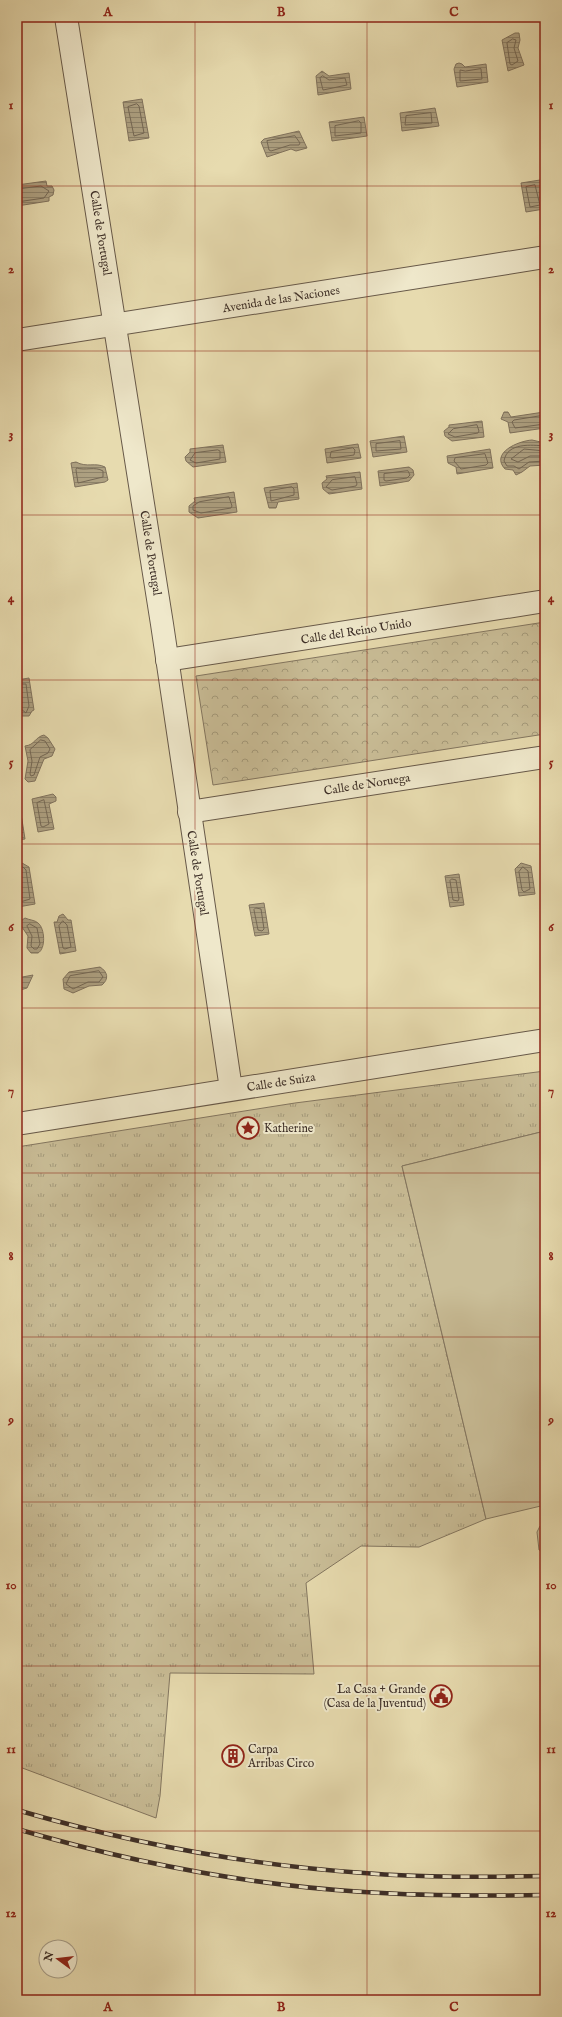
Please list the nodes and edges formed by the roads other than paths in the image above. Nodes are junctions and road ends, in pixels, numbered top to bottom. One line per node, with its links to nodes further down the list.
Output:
1 (66, 17): 3 (street, Calle de Portugal)
2 (545, 257): 3 (street, Avenida de las Naciones)
3 (116, 326): 4 (street, Avenida de las Naciones); 6 (street, Calle de Portugal)
4 (17, 340)
5 (545, 601): 6 (street, Calle del Reino Unido)
6 (167, 660): 8 (street, Calle de Portugal)
7 (545, 757): 8 (street, Calle de Noruega)
8 (189, 812): 10 (street, Calle de Portugal)
9 (545, 1040): 10 (street, Calle de Suiza)
10 (231, 1090): 11 (street, Calle de Suiza)
11 (17, 1124)

